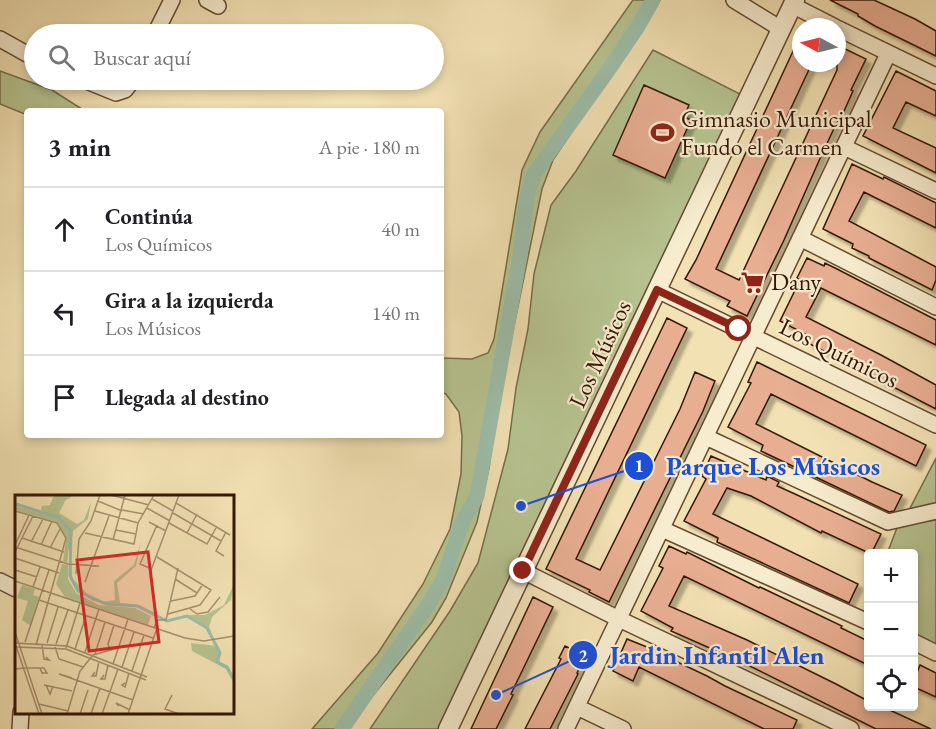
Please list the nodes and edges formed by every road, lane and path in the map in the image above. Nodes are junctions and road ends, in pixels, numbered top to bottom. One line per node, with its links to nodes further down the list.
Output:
1 (172, 0): 5 (street)
2 (734, 0): 6 (street)
3 (793, 3): 4 (street); 6 (street, Los Músicos)
4 (819, 18)
5 (160, 24)
6 (781, 29): 17 (street, Los Músicos)
7 (846, 33): 10 (street)
8 (0, 39): 9 (street)
9 (24, 52)
10 (888, 54): 11 (street); 14 (street)
11 (936, 76)
12 (109, 90): 13 (street)
13 (125, 90)
14 (844, 147): 15 (street); 16 (street)
15 (936, 191)
16 (800, 238): 18 (street); 19 (street)
17 (657, 290): 19 (street, Los Químicos); 24 (street, Los Músicos)
18 (936, 307)
19 (754, 336): 20 (street, Los Químicos); 21 (street)
20 (936, 425)
21 (706, 436): 22 (street); 23 (street)
22 (936, 511)
23 (662, 529): 27 (street); 28 (street)
24 (523, 571): 27 (street); 34 (street, Los Músicos)
25 (0, 581): 26 (street)
26 (15, 588)
27 (619, 619): 31 (street); 37 (street)
28 (864, 620)
29 (918, 644): 30 (street)
30 (936, 653)
31 (577, 707): 35 (street); 36 (street)
32 (21, 714): 33 (street)
33 (20, 729)
34 (448, 729)
35 (566, 729)
36 (623, 729)
37 (851, 729)

